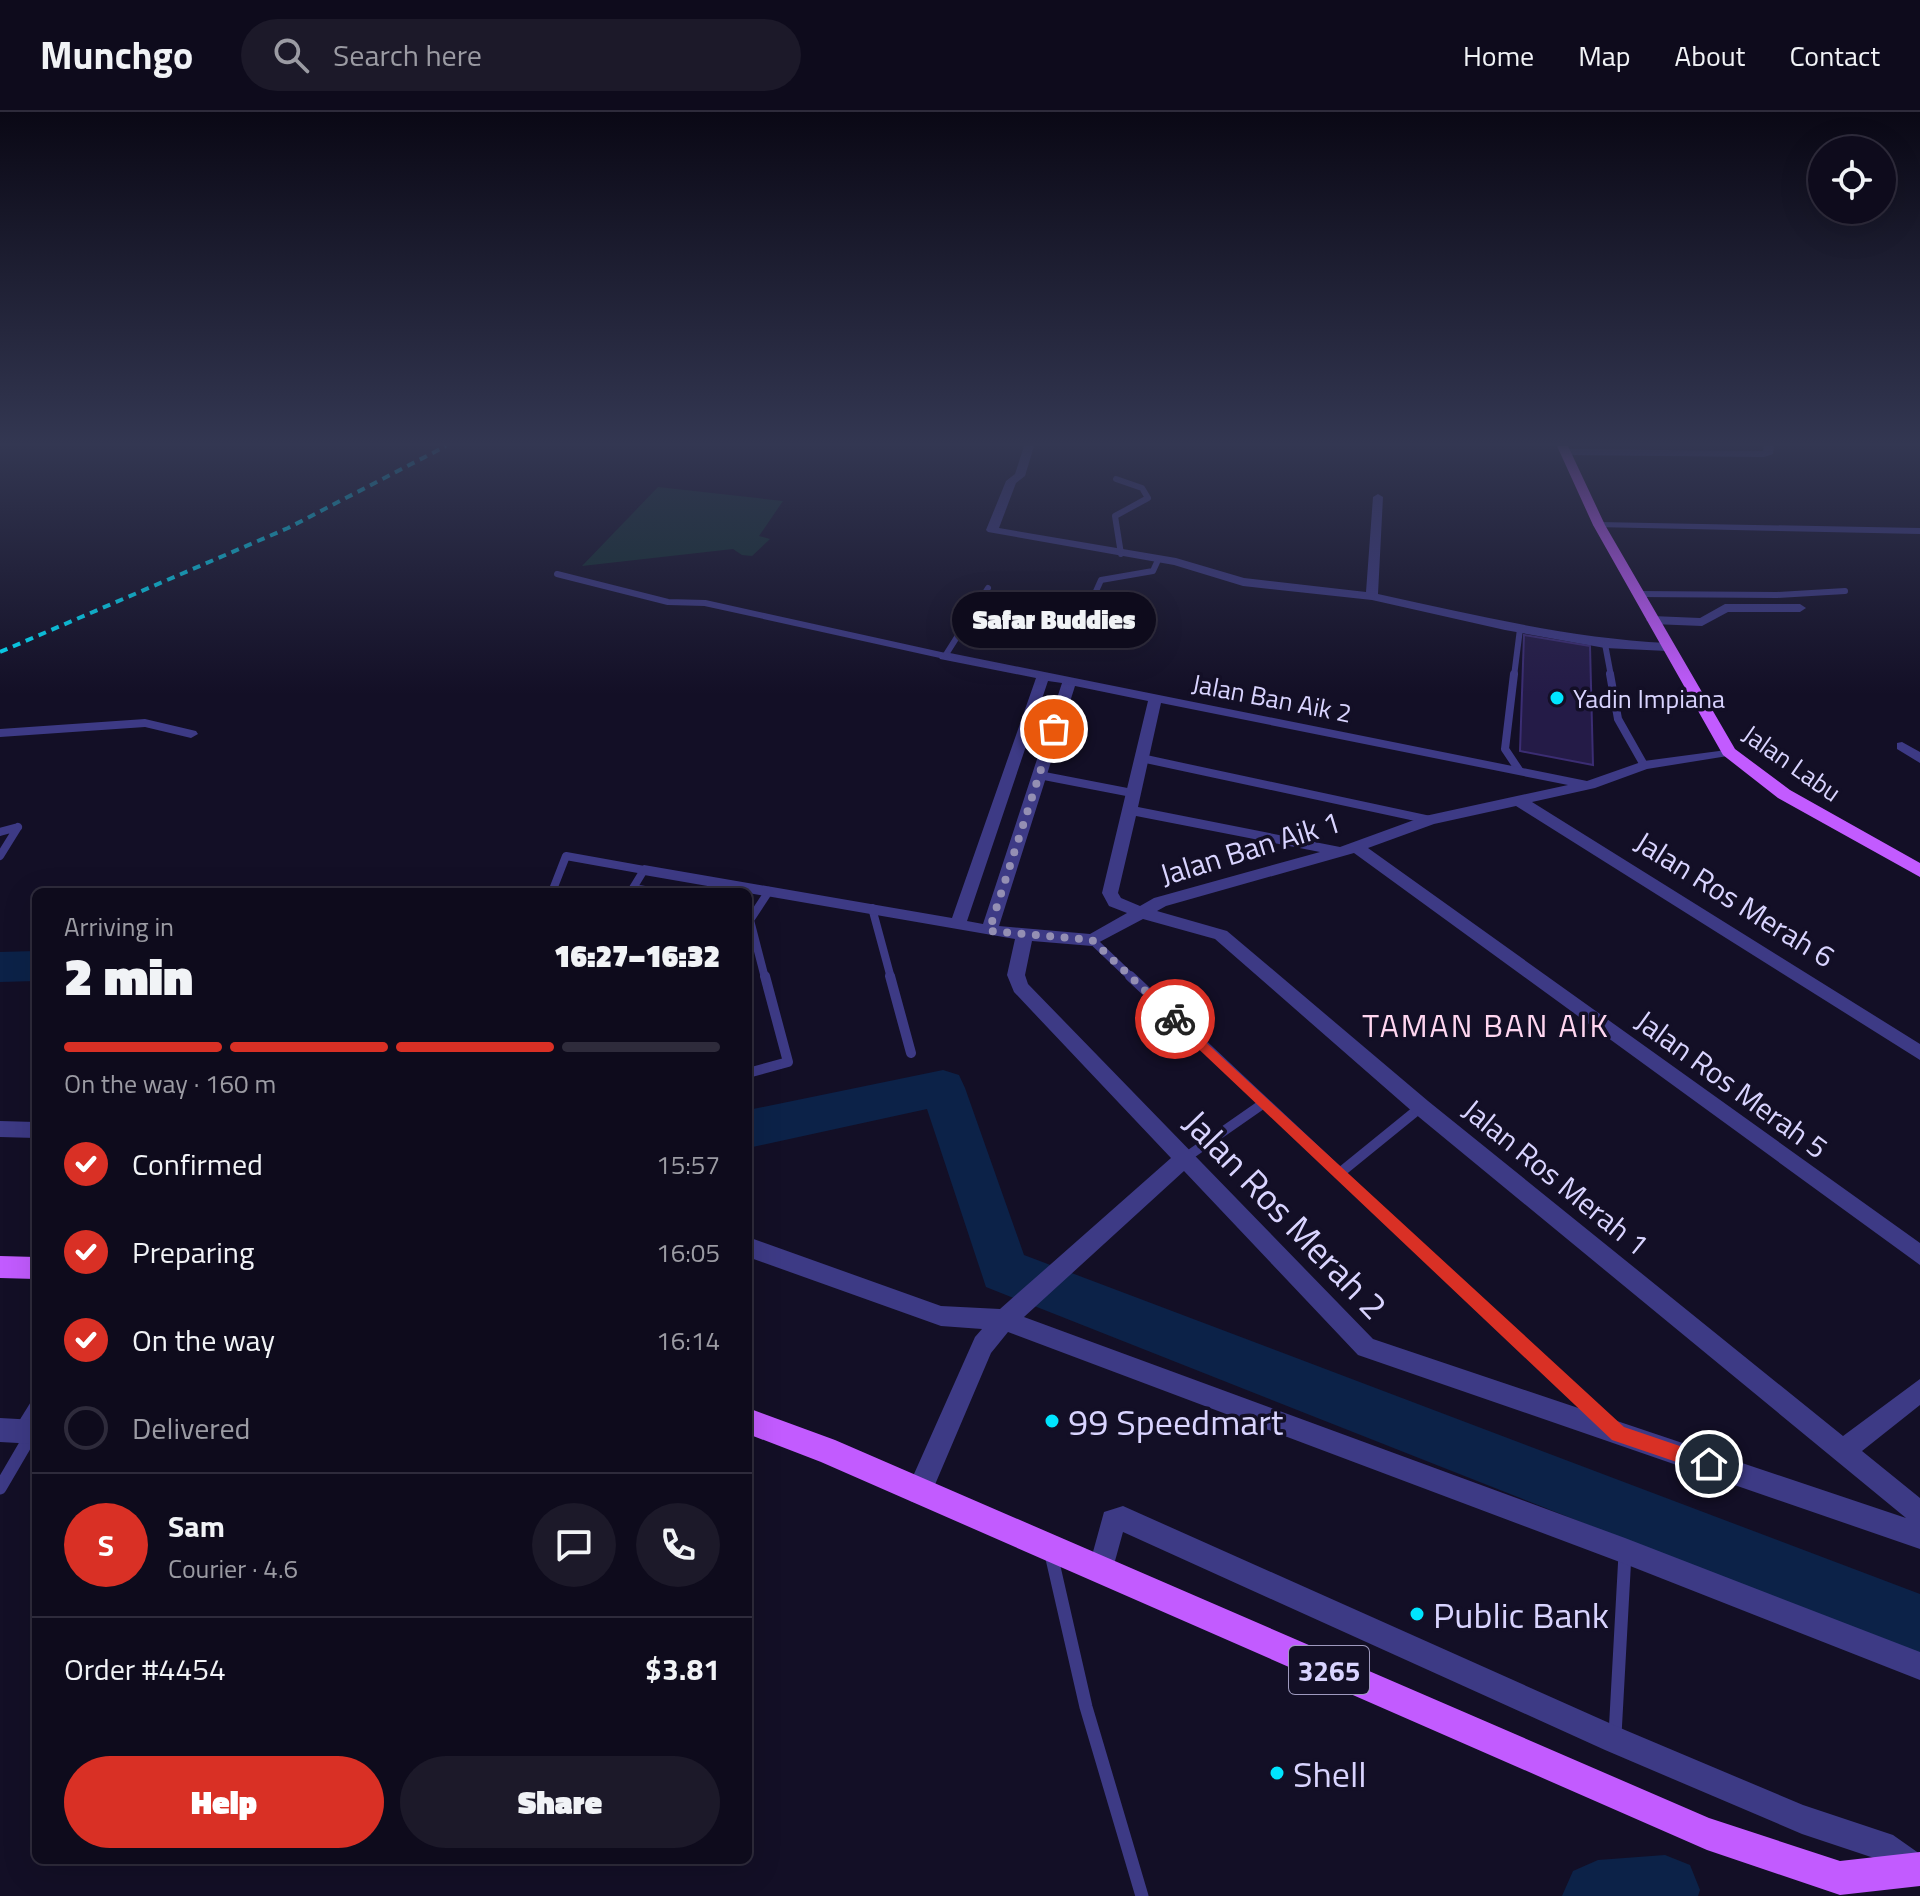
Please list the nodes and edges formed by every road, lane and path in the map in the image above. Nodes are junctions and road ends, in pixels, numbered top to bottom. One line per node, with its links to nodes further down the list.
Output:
1 (992, 529): 7 (street)
2 (1117, 529): 7 (lane)
3 (1376, 529): 13 (street)
4 (1601, 529): 12 (main road, Jalan Labu)
5 (1827, 529): 6 (street)
6 (1920, 531)
7 (1121, 554): 8 (street)
8 (1158, 560): 13 (street); 15 (lane)
9 (557, 574): 20 (lane)
10 (988, 588): 20 (lane)
11 (1845, 591): 12 (lane)
12 (1637, 594): 16 (main road, Jalan Labu)
13 (1372, 596): 17 (street)
14 (1800, 608): 16 (street)
15 (1088, 609)
16 (1652, 620): 19 (main road, Jalan Labu)
17 (1520, 629): 18 (street); 32 (lane)
18 (1605, 644): 19 (street); 31 (lane)
19 (1667, 647): 27 (main road, Jalan Labu)
20 (945, 656): 21 (street, Jalan Ban Aik 2)
21 (1043, 676): 22 (street, Jalan Ban Aik 2); 52 (street)
22 (1069, 682): 23 (street, Jalan Ban Aik 2); 33 (street)
23 (1155, 699): 28 (street); 30 (street, Jalan Ban Aik 2)
24 (0, 733): 25 (street)
25 (191, 734)
26 (1902, 746): 29 (street)
27 (1729, 752): 31 (street, Jalan Ban Aik 1); 42 (main road, Jalan Labu)
28 (1141, 758): 35 (street); 38 (lane)
29 (1920, 759)
30 (1490, 765): 32 (street, Jalan Ban Aik 2); 36 (street, Jalan Ros Merah 6)
31 (1644, 765): 34 (street, Jalan Ban Aik 1)
32 (1519, 770): 34 (street, Jalan Ban Aik 2)
33 (1039, 775): 35 (lane); 54 (street)
34 (1590, 785): 36 (street, Jalan Ban Aik 1)
35 (1132, 793): 37 (street)
36 (1519, 799): 38 (street, Jalan Ban Aik 1); 58 (street, Jalan Ros Merah 6)
37 (1129, 810): 40 (street); 50 (street, Jalan Ros Merah 1)
38 (1430, 820): 40 (street, Jalan Ban Aik 1)
39 (0, 832): 41 (lane)
40 (1348, 849): 50 (street, Jalan Ban Aik 1); 67 (street, Jalan Ros Merah 5)
41 (0, 856)
42 (1918, 867)
43 (644, 870): 44 (lane); 45 (lane); 46 (street)
44 (554, 888)
45 (633, 888)
46 (751, 888)
47 (752, 888): 48 (street)
48 (769, 891): 49 (street); 51 (lane)
49 (872, 908): 52 (street); 57 (lane)
50 (1142, 913): 56 (street, Jalan Ban Aik 1); 61 (street, Jalan Ros Merah 1)
51 (752, 916)
52 (958, 924): 54 (street)
53 (752, 931): 59 (lane)
54 (989, 931): 55 (street)
55 (1024, 936): 56 (street); 64 (street, Jalan Ros Merah 2)
56 (1092, 940): 60 (lane)
57 (911, 1053)
58 (1920, 1053)
59 (752, 1072)
60 (1264, 1103): 64 (lane); 65 (lane)
61 (1421, 1107): 65 (lane); 76 (street, Jalan Ros Merah 1)
62 (0, 1129): 63 (street)
63 (32, 1130)
64 (1185, 1158): 70 (street); 75 (street, Jalan Ros Merah 2)
65 (1341, 1172): 75 (lane)
66 (752, 1248): 70 (street)
67 (1920, 1255)
68 (0, 1267): 69 (main road)
69 (32, 1268)
70 (1004, 1320): 78 (street); 82 (street)
71 (1920, 1390): 76 (street)
72 (32, 1413): 74 (lane)
73 (752, 1423): 78 (main road, 3265)
74 (22, 1431): 77 (lane)
75 (1619, 1433): 80 (street, Jalan Ros Merah 2)
76 (1844, 1450): 79 (street, Jalan Ros Merah 1)
77 (0, 1488)
78 (919, 1492): 81 (main road, 3265)
79 (1920, 1514)
80 (1920, 1536)
81 (1050, 1551): 83 (main road, 3265); 87 (lane)
82 (1625, 1551): 84 (street); 85 (lane)
83 (1101, 1570): 85 (street); 86 (main road, 3265)
84 (1920, 1666)
85 (1615, 1740): 86 (street)
86 (1919, 1869)
87 (1142, 1896)

